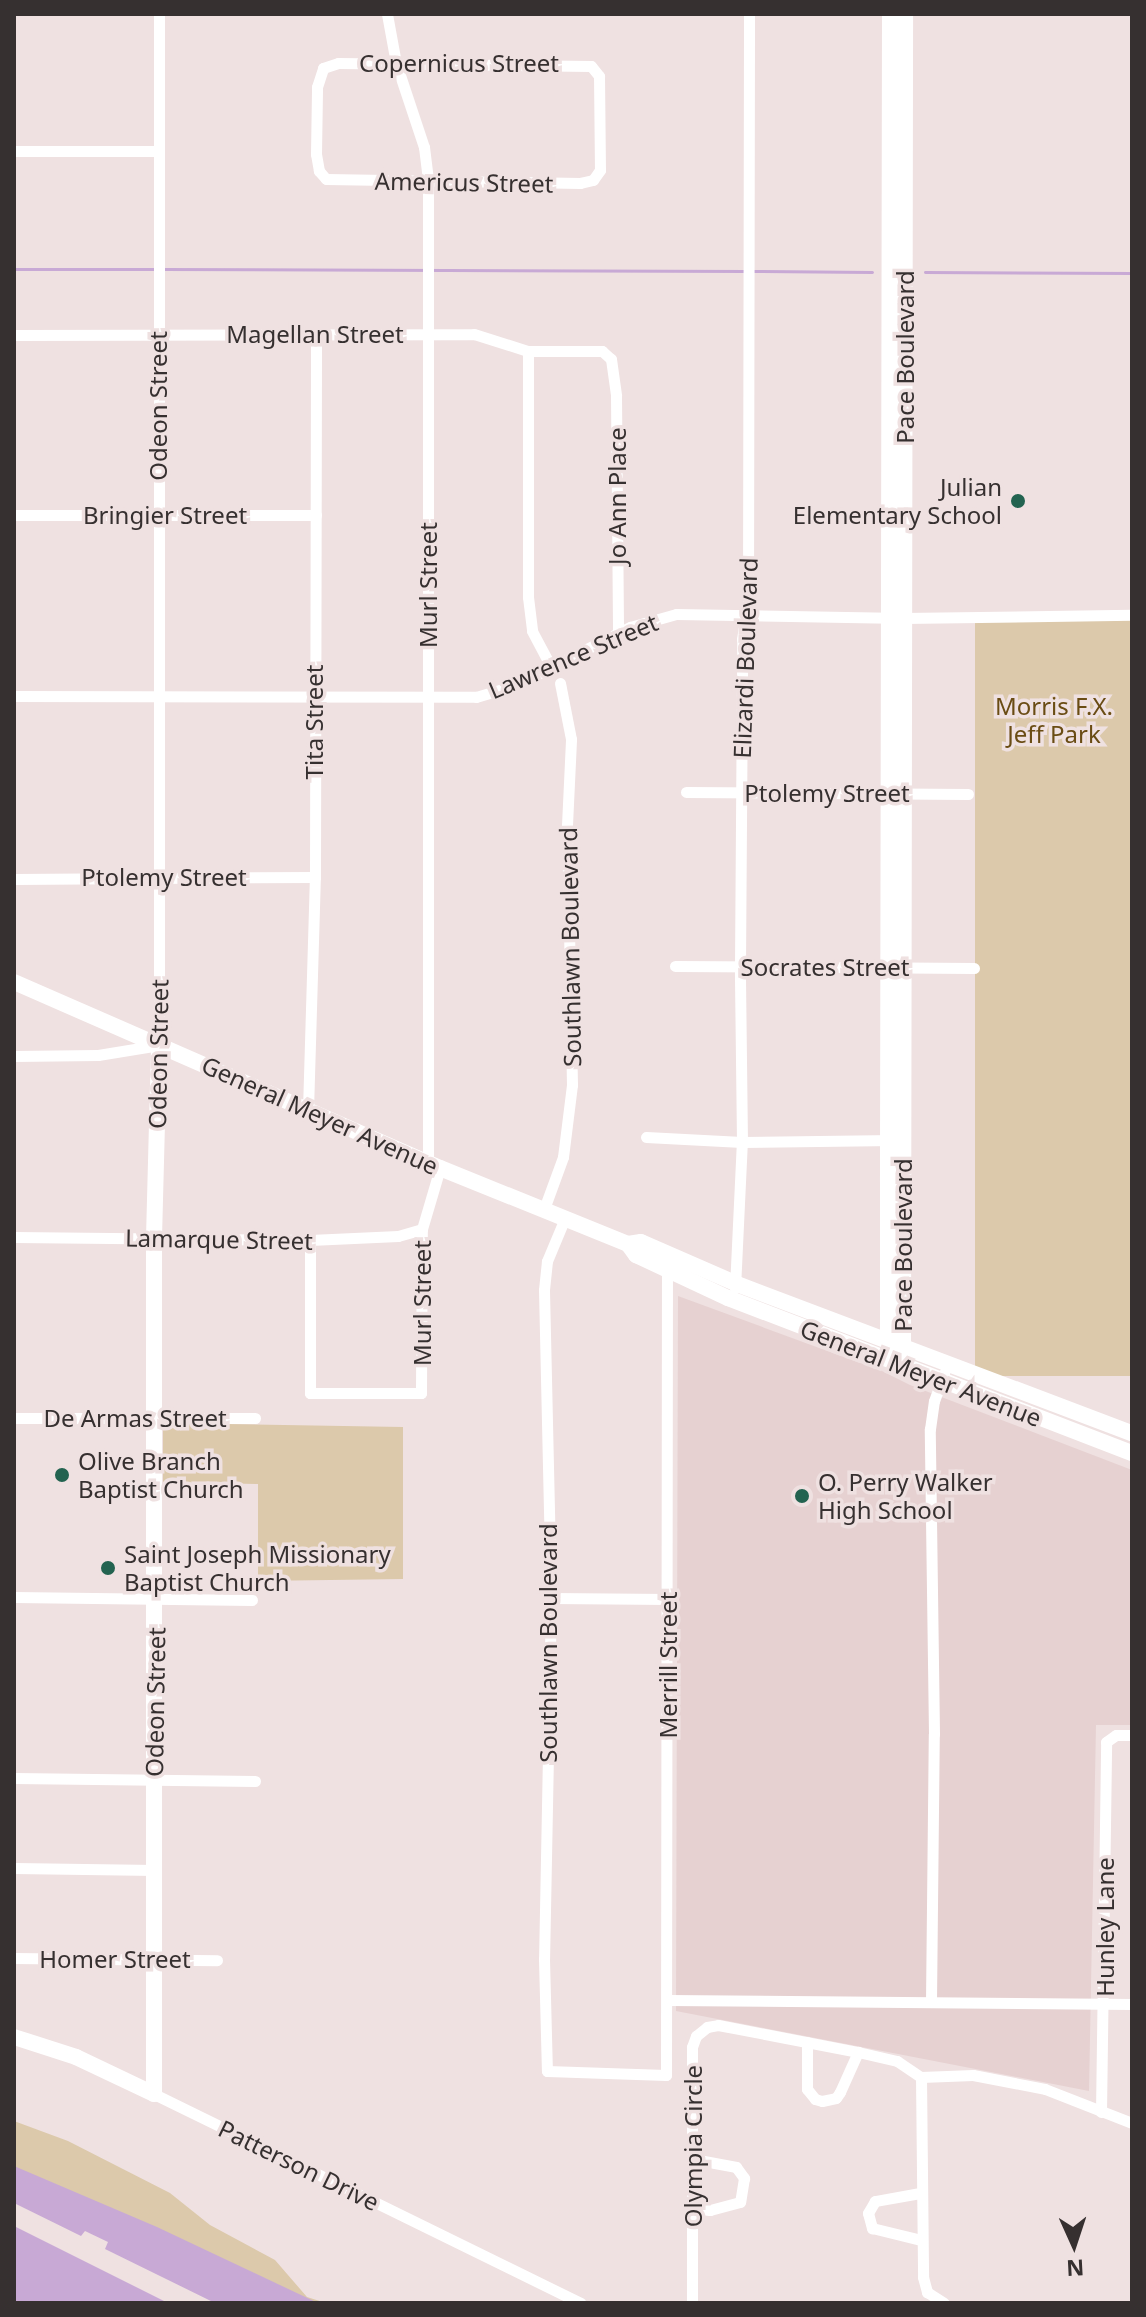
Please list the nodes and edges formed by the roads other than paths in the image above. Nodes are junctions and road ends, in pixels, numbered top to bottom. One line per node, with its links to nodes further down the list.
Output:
1 (159, 14): 9 (street, Odeon Street)
2 (387, 14): 6 (street, Murl Street)
3 (749, 14): 22 (street, Elizardi Boulevard)
4 (890, 14): 7 (street, Pace Boulevard)
5 (905, 14): 7 (street, Pace Boulevard)
6 (396, 63): 10 (street, Copernicus Street); 11 (street, Copernicus Street); 12 (street, Murl Street)
7 (898, 92): 24 (street, Pace Boulevard)
8 (14, 151): 9 (street)
9 (158, 151): 15 (street, Odeon Street)
10 (600, 170): 12 (street, Americus Street)
11 (323, 177): 12 (street, Americus Street)
12 (428, 181): 13 (street, Murl Street)
13 (428, 333): 16 (street, Magellan Street); 17 (street, Magellan Street); 31 (street, Murl Street)
14 (14, 335): 15 (street, Magellan Street)
15 (159, 335): 16 (street, Magellan Street); 21 (street, Odeon Street)
16 (316, 335): 20 (street, Tita Street)
17 (528, 351): 18 (street, Magellan Street); 26 (street)
18 (611, 359): 25 (street, Jo Ann Place)
19 (14, 515): 21 (street, Bringier Street)
20 (316, 515): 21 (street, Bringier Street); 30 (street, Tita Street)
21 (158, 517): 29 (street, Odeon Street)
22 (744, 615): 24 (street, Lawrence Street); 25 (street, Lawrence Street); 34 (street, Elizardi Boulevard)
23 (1132, 615): 24 (street, Lawrence Street)
24 (896, 618): 33 (street, Pace Boulevard)
25 (618, 634): 26 (street, Lawrence Street)
26 (551, 666): 31 (street, Lawrence Street)
27 (560, 683): 51 (street, Southlawn Boulevard)
28 (14, 696): 29 (street, Lawrence Street)
29 (160, 696): 30 (street, Lawrence Street); 36 (street, Odeon Street)
30 (314, 696): 31 (street, Lawrence Street); 37 (street, Tita Street)
31 (428, 697): 50 (street, Murl Street)
32 (686, 792): 34 (street, Ptolemy Street)
33 (895, 792): 34 (street, Ptolemy Street); 35 (street, Ptolemy Street); 41 (street, Pace Boulevard)
34 (742, 793): 40 (street, Elizardi Boulevard)
35 (968, 794)
36 (158, 876): 37 (street, Ptolemy Street); 38 (street, Ptolemy Street); 44 (street, Odeon Street)
37 (315, 877): 46 (street, Tita Street)
38 (14, 879)
39 (675, 966): 40 (street, Socrates Street)
40 (740, 966): 41 (street, Socrates Street); 49 (street, Elizardi Boulevard)
41 (895, 967): 42 (street, Socrates Street); 48 (street, Pace Boulevard)
42 (974, 968)
43 (14, 982): 44 (street, General Meyer Avenue)
44 (159, 1045): 45 (street); 46 (street, General Meyer Avenue); 55 (street, Odeon Street)
45 (14, 1056)
46 (308, 1110): 50 (street, General Meyer Avenue)
47 (646, 1137): 49 (street)
48 (895, 1140): 49 (street); 60 (street, Pace Boulevard)
49 (742, 1142): 58 (street, Elizardi Boulevard)
50 (434, 1165): 51 (street, General Meyer Avenue); 53 (street, Murl Street)
51 (544, 1209): 52 (street, General Meyer Avenue)
52 (565, 1218): 57 (street, General Meyer Avenue); 70 (street, Southlawn Boulevard)
53 (422, 1229): 56 (street, Lamarque Street); 56 (street, Murl Street)
54 (14, 1237): 55 (street, Lamarque Street)
55 (154, 1238): 56 (street, Lamarque Street); 65 (street, Odeon Street)
56 (310, 1240)
57 (671, 1264): 58 (street, General Meyer Avenue); 59 (street, General Meyer Avenue); 72 (street, Merrill Street)
58 (737, 1284): 59 (street); 60 (street, General Meyer Avenue)
59 (728, 1298): 61 (street, General Meyer Avenue)
60 (896, 1343): 61 (street, Pace Boulevard); 62 (street, General Meyer Avenue)
61 (895, 1363): 63 (street, General Meyer Avenue)
62 (949, 1364): 63 (street); 67 (street, General Meyer Avenue)
63 (941, 1381): 68 (street, General Meyer Avenue); 84 (street)
64 (14, 1418): 65 (street, De Armas Street)
65 (155, 1418): 66 (street, De Armas Street); 71 (street, Odeon Street)
66 (255, 1418)
67 (1132, 1433)
68 (1132, 1453)
69 (14, 1597): 71 (street)
70 (551, 1598): 72 (street); 90 (street, Southlawn Boulevard)
71 (156, 1599): 73 (street); 76 (street, Odeon Street)
72 (668, 1599): 83 (street, Merrill Street)
73 (252, 1600)
74 (1132, 1735): 85 (street, Hunley Lane)
75 (14, 1778): 76 (street)
76 (153, 1780): 77 (street); 79 (street, Odeon Street)
77 (255, 1781)
78 (14, 1868): 79 (street)
79 (155, 1870): 81 (street, Odeon Street)
80 (14, 1958): 81 (street, Homer Street)
81 (155, 1960): 82 (street, Homer Street); 92 (street, Odeon Street)
82 (217, 1960)
83 (668, 2000): 84 (street); 90 (street, Merrill Street)
84 (931, 2002): 85 (street)
85 (1104, 2004): 86 (street); 93 (street, Hunley Lane)
86 (1132, 2004)
87 (14, 2037): 92 (street, Patterson Drive)
88 (807, 2042): 89 (street, Olympia Circle); 89 (street); 95 (street, Olympia Circle)
89 (858, 2052): 91 (street, Olympia Circle)
90 (666, 2075)
91 (921, 2077): 93 (street); 96 (street)
92 (154, 2094): 99 (street, Patterson Drive)
93 (1101, 2112): 94 (street)
94 (1132, 2123)
95 (693, 2159): 97 (street, Olympia Circle); 97 (street)
96 (920, 2193): 98 (street); 98 (street)
97 (694, 2209): 100 (street, Olympia Circle)
98 (921, 2240): 101 (street)
99 (580, 2303)
100 (692, 2303)
101 (944, 2303)

